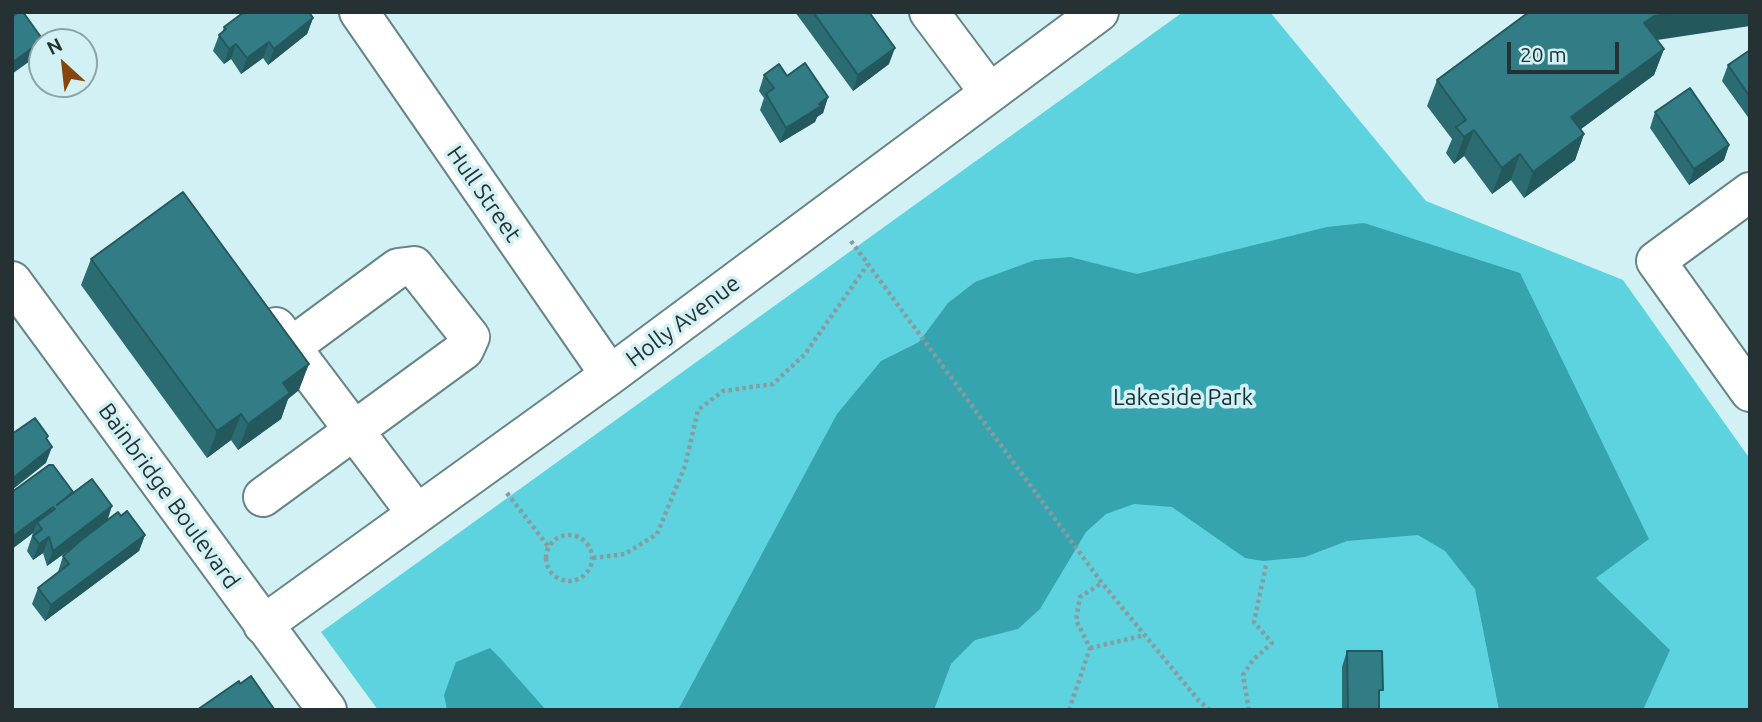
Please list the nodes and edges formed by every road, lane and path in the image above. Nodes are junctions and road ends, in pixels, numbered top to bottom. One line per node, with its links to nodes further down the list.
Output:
1 (359, 12): 11 (street, Hull Street)
2 (929, 12): 4 (street)
3 (1099, 12): 4 (street, Holly Avenue)
4 (989, 92): 6 (street, Holly Avenue)
5 (1750, 192): 12 (street)
6 (829, 213): 7 (path); 11 (street, Holly Avenue)
7 (868, 264): 18 (path); 20 (path)
8 (12, 281): 21 (street, Bainbridge Boulevard)
9 (257, 303): 10 (street)
10 (291, 347): 13 (street); 13 (street)
11 (610, 375): 14 (street, Holly Avenue)
12 (1750, 392)
13 (354, 430): 15 (street); 16 (street)
14 (485, 464): 16 (street, Holly Avenue); 17 (path)
15 (263, 497)
16 (417, 514): 21 (street, Holly Avenue)
17 (548, 547): 18 (path); 18 (path)
18 (593, 558)
19 (1266, 565): 27 (path)
20 (1102, 583): 22 (path); 23 (path)
21 (263, 625): 24 (street, Bainbridge Boulevard)
22 (1145, 635): 23 (path); 26 (path)
23 (1090, 648): 25 (path)
24 (327, 710)
25 (1069, 710)
26 (1210, 710)
27 (1249, 710)

